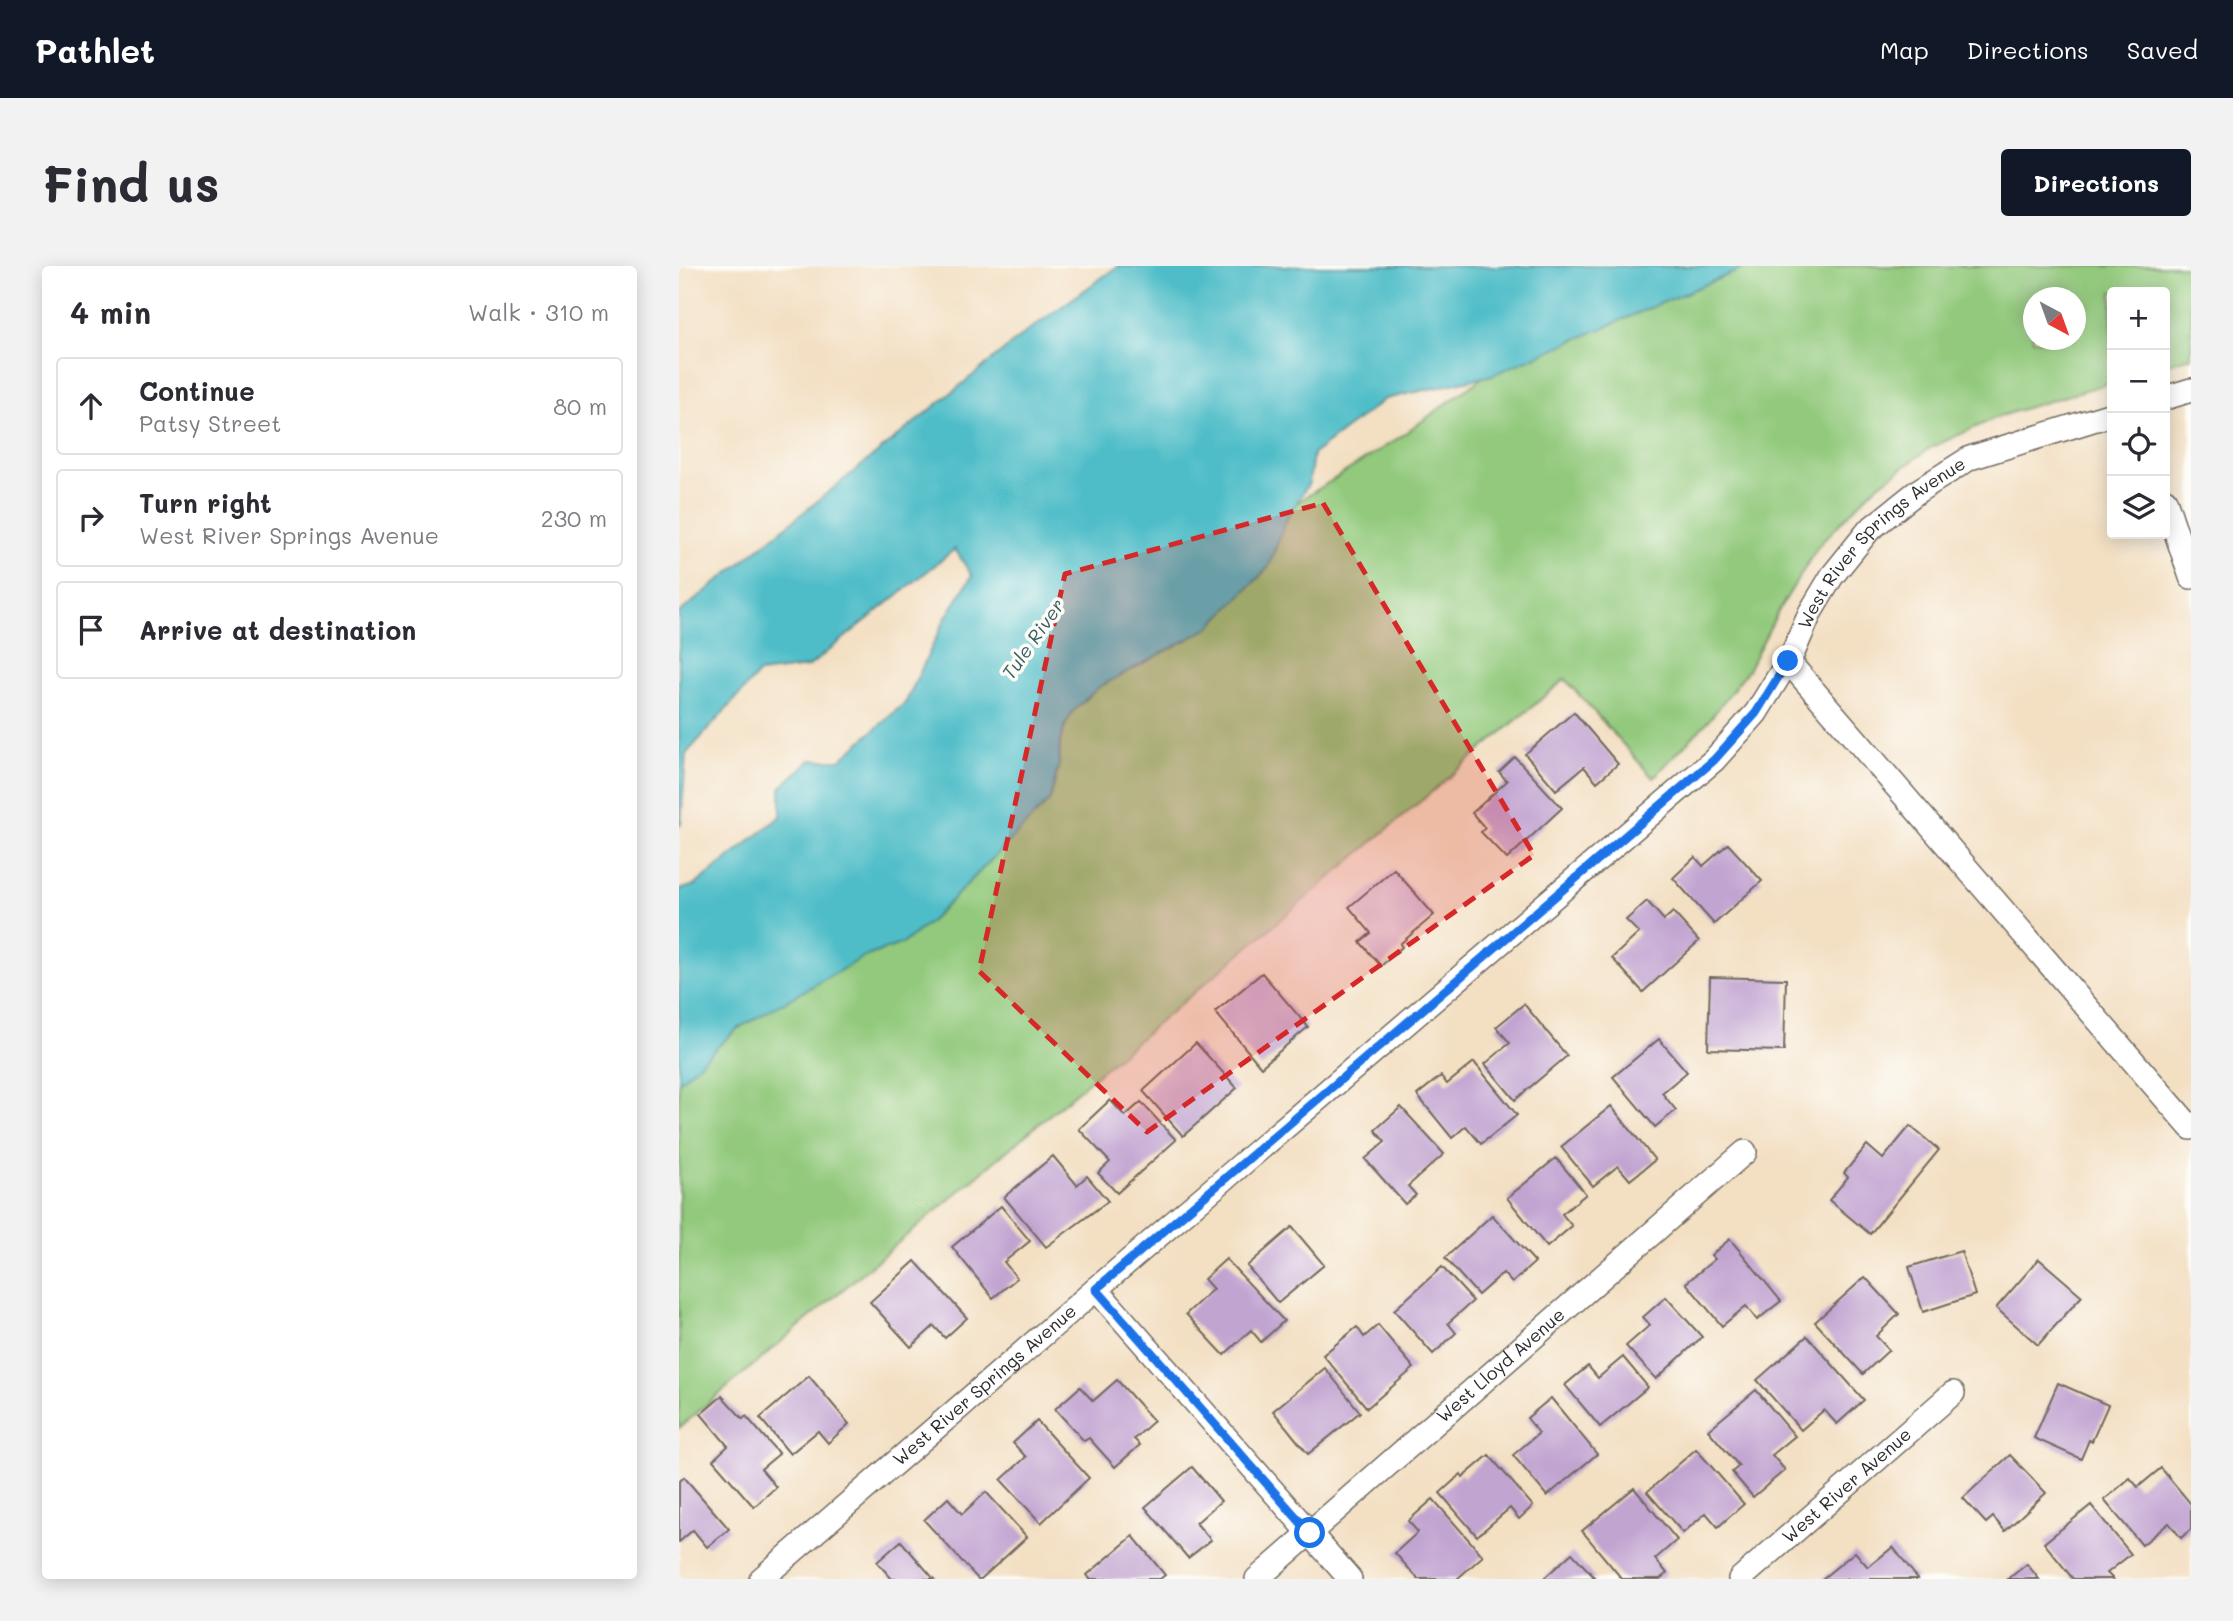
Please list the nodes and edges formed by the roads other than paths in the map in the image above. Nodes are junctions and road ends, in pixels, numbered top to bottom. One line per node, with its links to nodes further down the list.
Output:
1 (2191, 390): 2 (street)
2 (2170, 396)
3 (2107, 416): 6 (street, West River Springs Avenue)
4 (2170, 515): 5 (street)
5 (2191, 577)
6 (1788, 661): 7 (street); 9 (street, West River Springs Avenue)
7 (2191, 1128)
8 (1745, 1152): 11 (street, West Lloyd Avenue)
9 (1096, 1289): 11 (street); 12 (street, West River Springs Avenue)
10 (1953, 1393): 15 (street, West River Avenue)
11 (1310, 1533): 13 (street, West Lloyd Avenue); 14 (street)
12 (761, 1579)
13 (1257, 1579)
14 (1350, 1579)
15 (1740, 1579)

